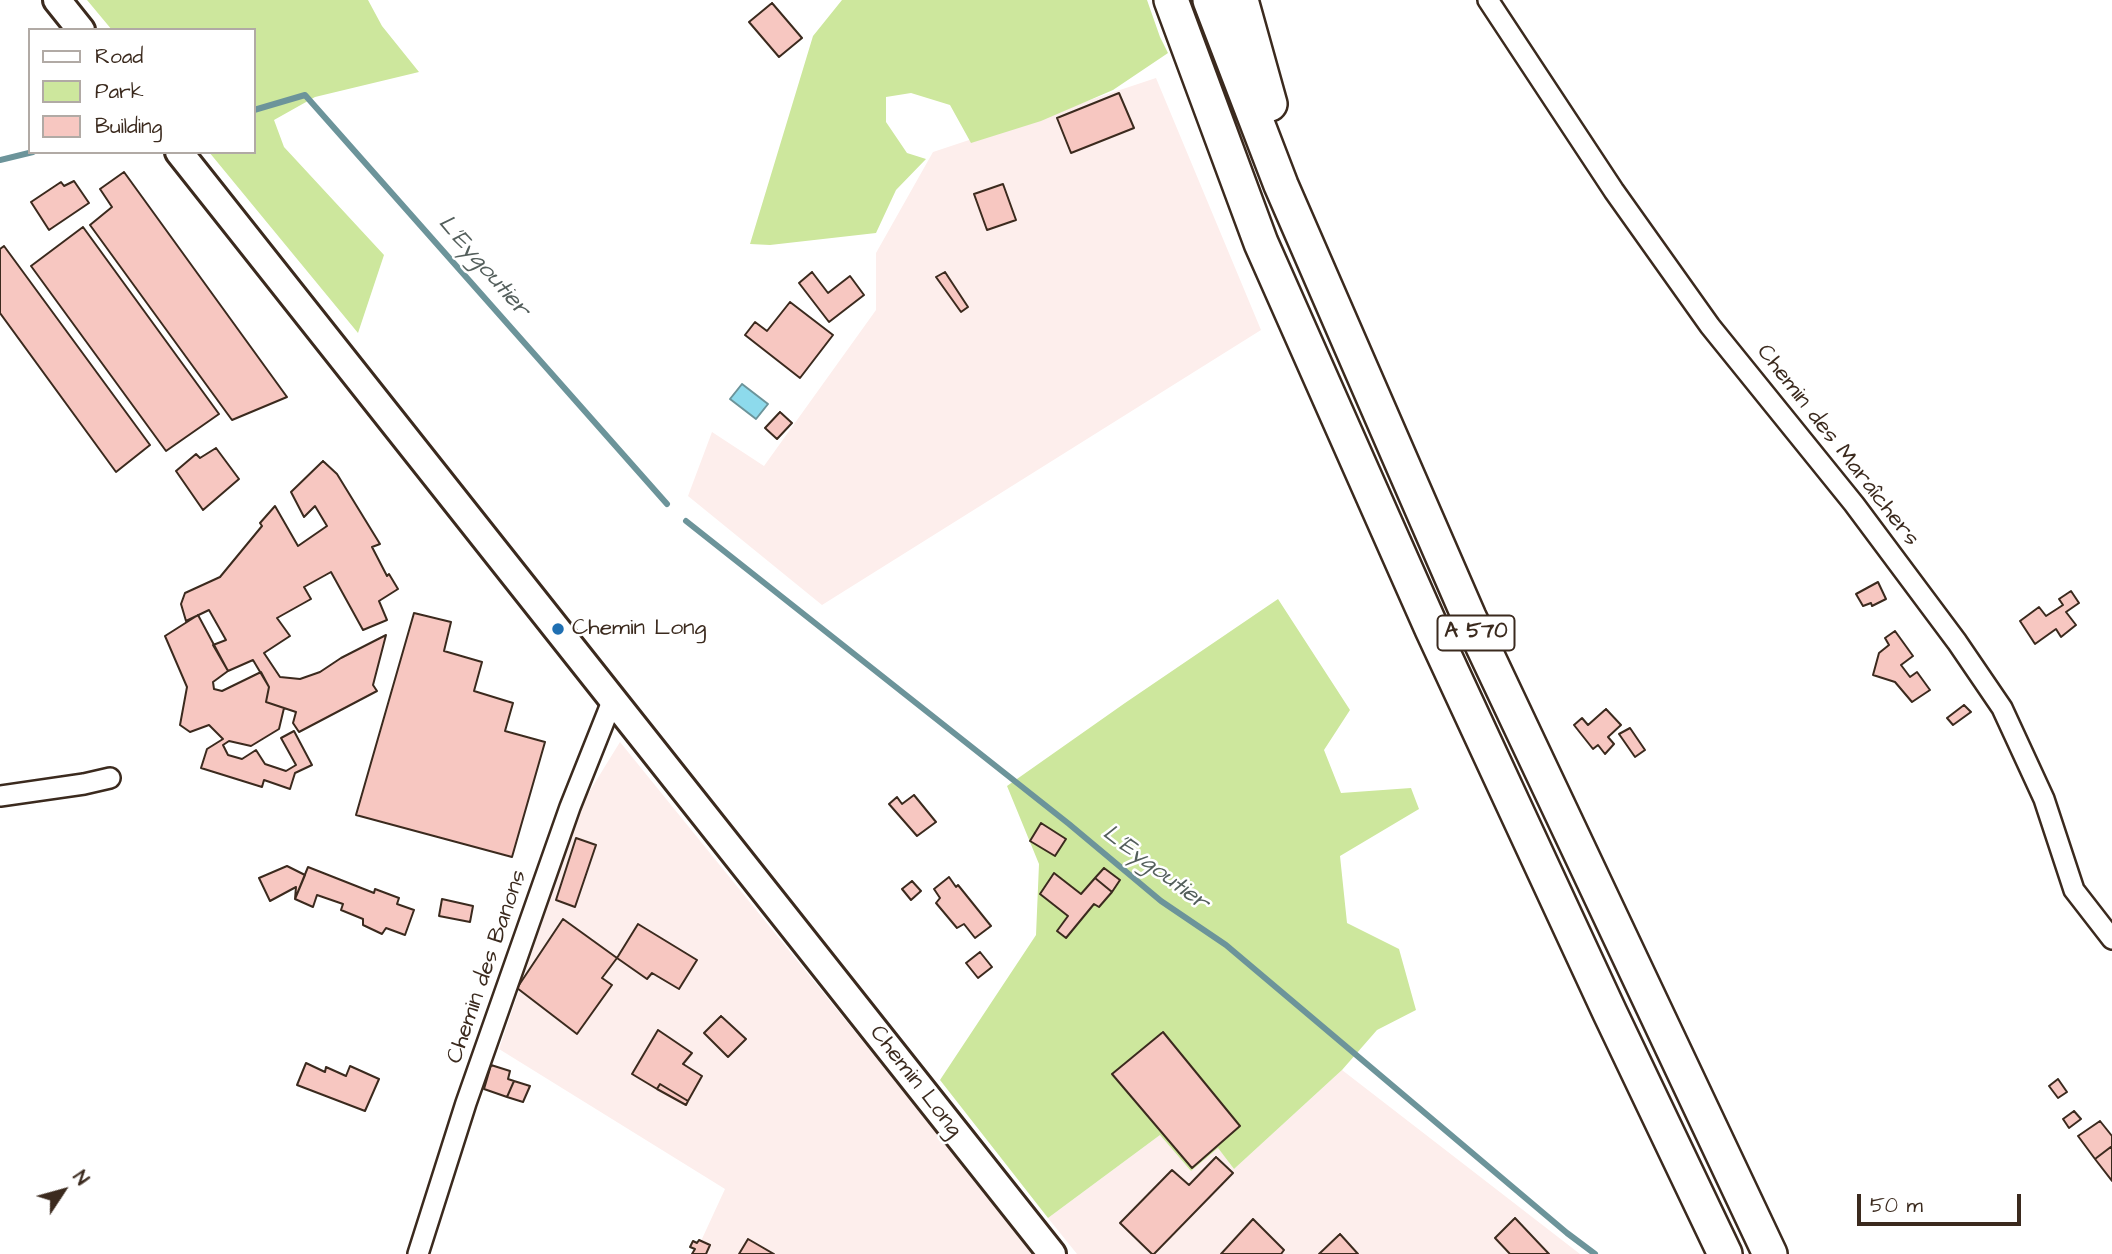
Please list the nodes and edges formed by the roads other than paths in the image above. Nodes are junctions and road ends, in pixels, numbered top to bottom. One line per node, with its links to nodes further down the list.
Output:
1 (57, 0): 6 (main road)
2 (1171, 0): 15 (highway, A 570)
3 (1210, 0): 8 (highway, A 570)
4 (1241, 0): 8 (highway)
5 (1488, 0): 12 (street, Chemin des Maraîchers)
6 (79, 28)
7 (181, 154): 9 (main road, Chemin Long)
8 (1362, 374): 16 (highway, A 570)
9 (613, 699): 13 (street, Chemin des Banons); 14 (main road, Chemin Long)
10 (110, 778): 11 (street)
11 (0, 796)
12 (2112, 939)
13 (418, 1254)
14 (1052, 1254)
15 (1726, 1254)
16 (1770, 1254)

